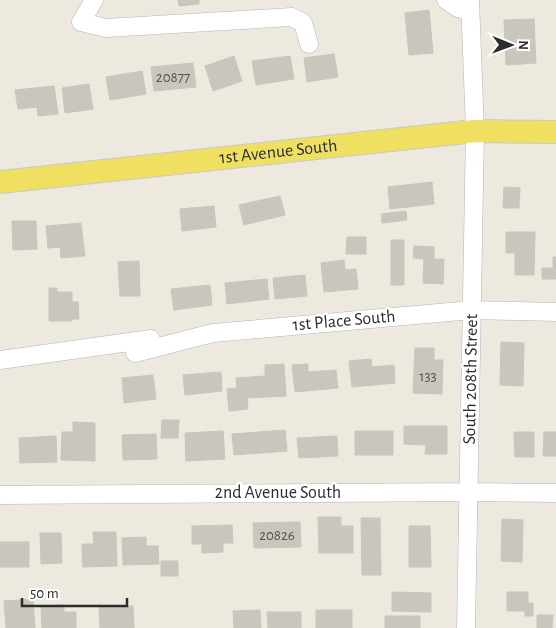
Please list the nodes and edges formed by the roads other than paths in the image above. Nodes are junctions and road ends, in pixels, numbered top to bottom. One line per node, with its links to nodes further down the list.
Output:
1 (94, 0): 4 (street)
2 (446, 0): 3 (street)
3 (470, 5): 5 (street, South 208th Street)
4 (309, 44)
5 (475, 130): 6 (main road, 1st Avenue South); 7 (main road, 1st Avenue South); 8 (street, South 208th Street)
6 (556, 132)
7 (0, 182)
8 (472, 310): 9 (street, 1st Place South); 10 (street, 1st Place South); 13 (street, South 208th Street)
9 (556, 312)
10 (178, 342): 11 (street, 1st Place South); 12 (street)
11 (135, 353)
12 (0, 360)
13 (469, 492): 14 (street, 2nd Avenue South); 15 (street, 2nd Avenue South); 16 (street, South 208th Street)
14 (556, 493)
15 (0, 495)
16 (466, 628)

